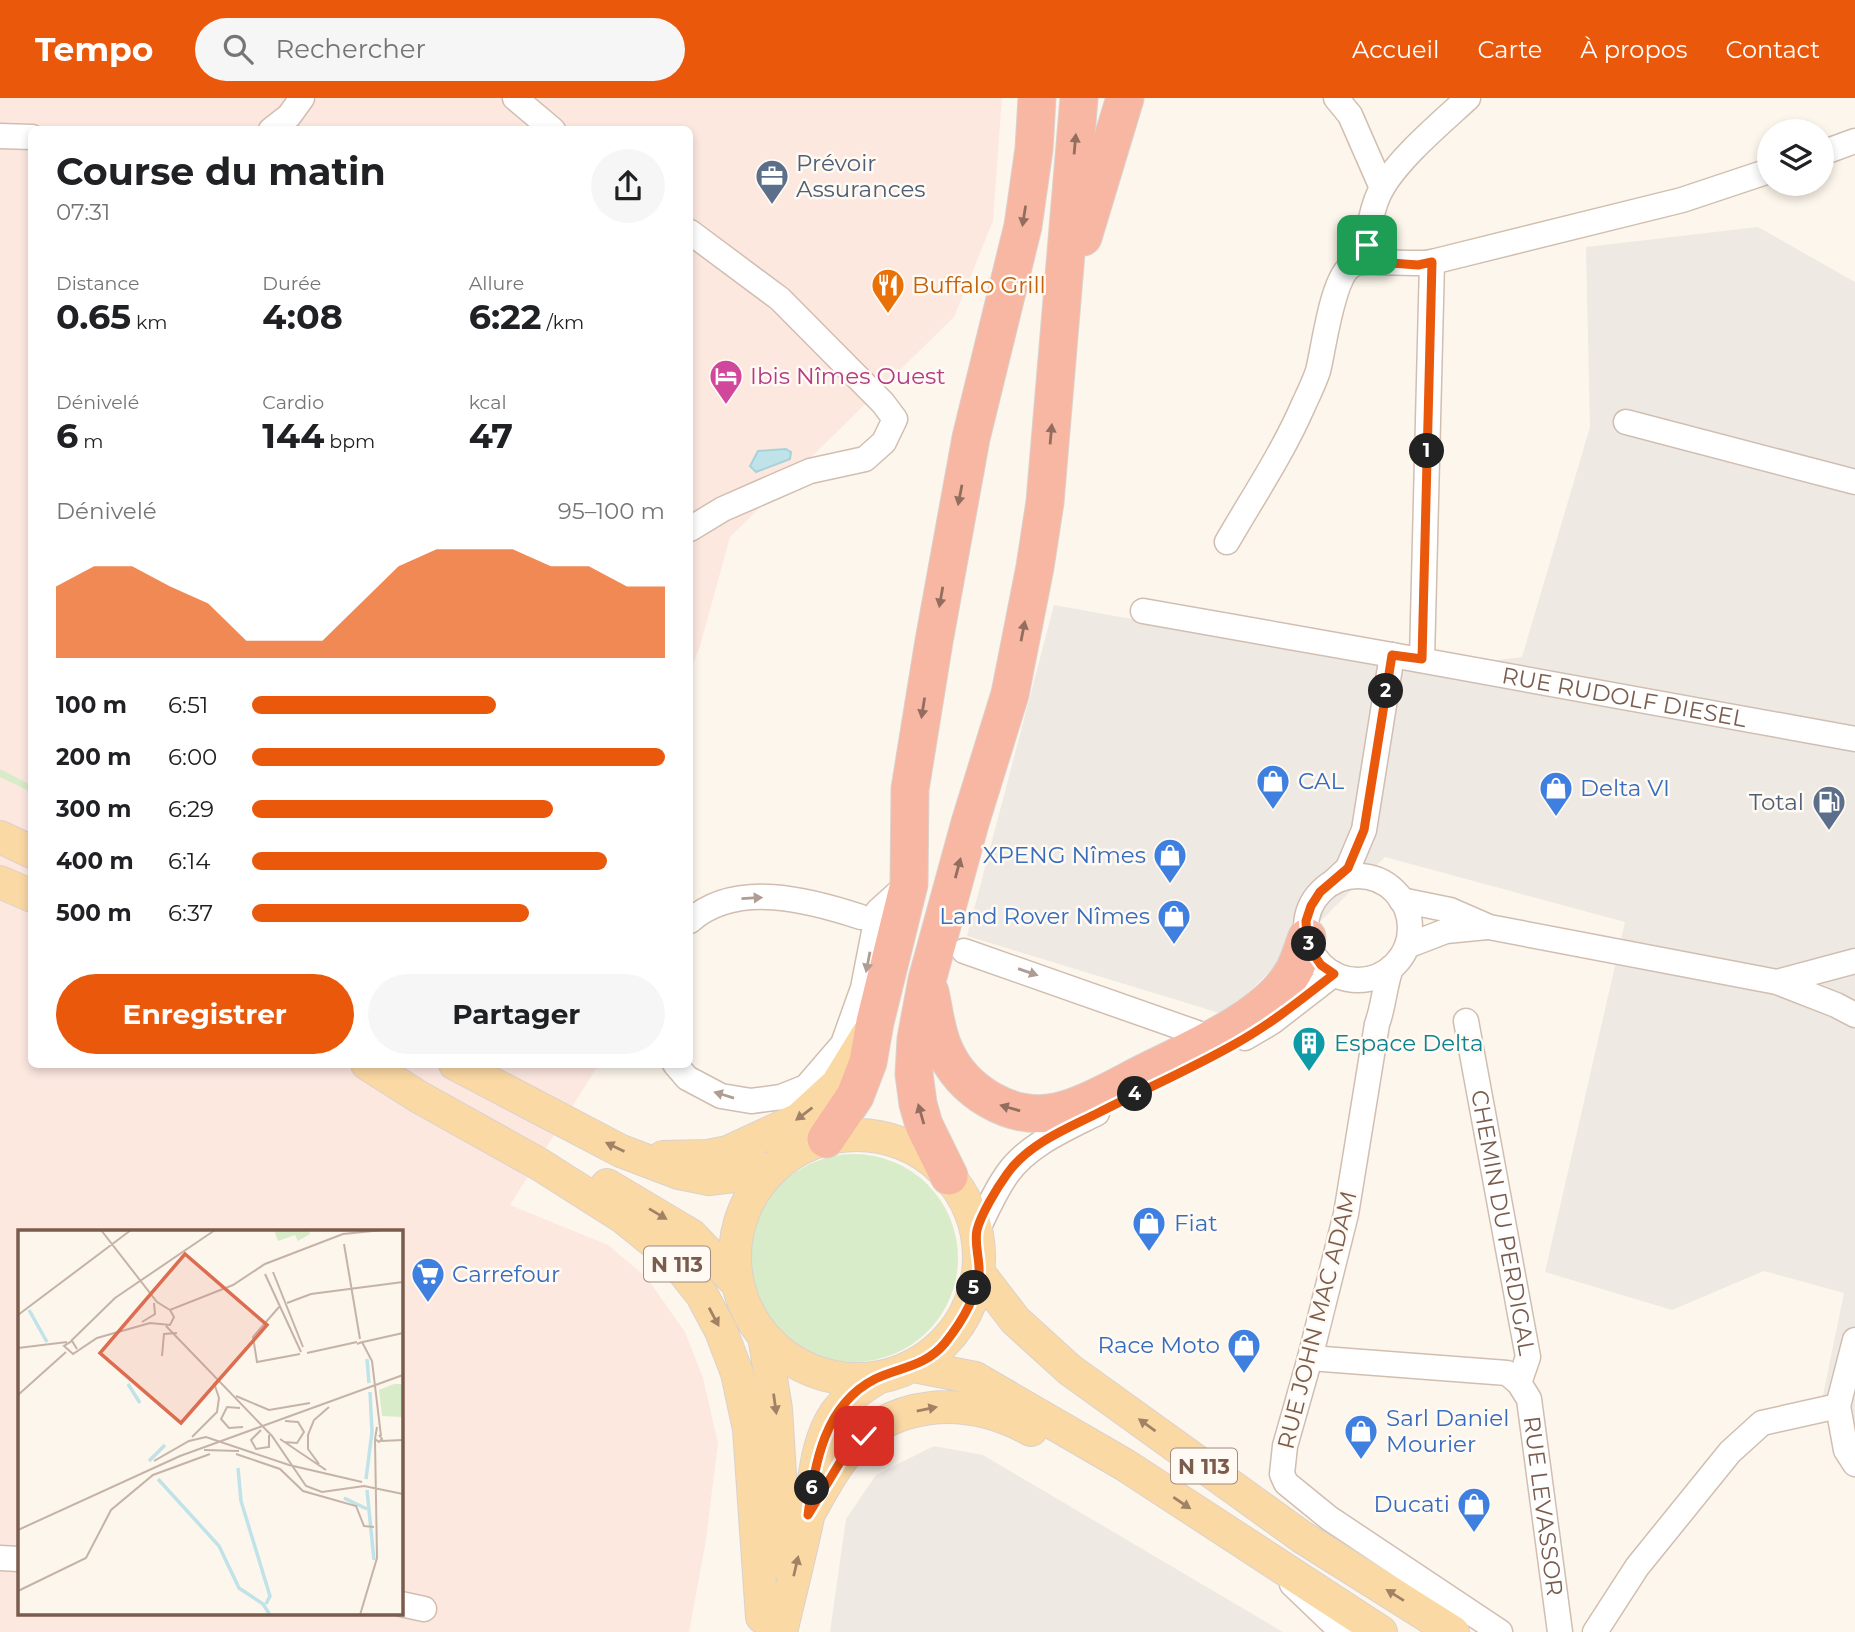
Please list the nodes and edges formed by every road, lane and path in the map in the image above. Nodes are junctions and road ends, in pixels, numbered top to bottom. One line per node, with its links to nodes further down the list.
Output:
1 (302, 98): 8 (street)
2 (516, 98): 9 (street)
3 (1037, 98): 34 (highway, one-way to 34)
4 (1079, 98): 19 (highway, one-way to 4)
5 (1125, 98): 19 (highway)
6 (1336, 98): 15 (street)
7 (1468, 98): 15 (street)
8 (276, 126)
9 (548, 126)
10 (0, 136): 11 (street)
11 (28, 137)
12 (1855, 141): 13 (street)
13 (1834, 149)
14 (1757, 175): 18 (street)
15 (1382, 188): 17 (street)
16 (693, 234): 22 (street)
17 (1364, 261): 18 (street); 23 (street)
18 (1432, 262): 26 (street)
19 (1061, 310): 46 (highway, one-way to 19)
20 (1626, 422): 21 (street)
21 (1855, 482)
22 (693, 527)
23 (1227, 542)
24 (1143, 611): 25 (street, RUE RUDOLF DIESEL)
25 (1392, 655): 26 (street, RUE RUDOLF DIESEL); 28 (street)
26 (1422, 659): 27 (street, RUE RUDOLF DIESEL)
27 (1855, 739)
28 (1364, 830): 31 (street); 32 (street)
29 (0, 837): 30 (main road)
30 (28, 850)
31 (1379, 880): 32 (street); 36 (street)
32 (1333, 882): 40 (street)
33 (0, 883): 35 (main road)
34 (909, 884): 50 (highway); 56 (street, one-way to 56)
35 (28, 895)
36 (1401, 900): 39 (street); 41 (street)
37 (861, 917): 38 (street, one-way to 37)
38 (693, 920)
39 (1489, 927): 41 (street); 47 (street)
40 (1307, 937): 45 (street); 52 (highway)
41 (1407, 946): 44 (street)
42 (964, 951): 52 (street, one-way to 52)
43 (1855, 961): 47 (street)
44 (1391, 968): 45 (street); 51 (street, RUE JOHN MAC ADAM)
45 (1345, 977): 51 (street); 52 (street)
46 (927, 980): 52 (highway, one-way to 46); 60 (highway, one-way to 46)
47 (1777, 982): 48 (street)
48 (1855, 1015)
49 (1466, 1021): 69 (street, CHEMIN DU PERDIGAL)
50 (875, 1022): 57 (highway); 58 (main road, one-way to 58)
51 (1377, 1024): 66 (street, RUE JOHN MAC ADAM)
52 (1222, 1041): 61 (street)
53 (373, 1068): 77 (main road, N 113, one-way to 77)
54 (390, 1068): 63 (main road, one-way to 63)
55 (463, 1068): 58 (main road, one-way to 55)
56 (678, 1068)
57 (826, 1139): 59 (main road); 60 (main road)
58 (646, 1161): 59 (main road)
59 (775, 1167): 63 (main road)
60 (949, 1176): 61 (main road)
61 (977, 1231): 62 (main road)
62 (979, 1273): 67 (main road); 80 (main road, N 113, one-way to 62)
63 (736, 1282): 64 (main road)
64 (764, 1336): 68 (main road); 77 (main road, one-way to 77)
65 (1855, 1340): 70 (street)
66 (1310, 1358): 69 (street, RUE LEVASSOR); 81 (street, RUE JOHN MAC ADAM)
67 (914, 1366): 68 (main road); 72 (main road, N 113)
68 (876, 1379): 73 (main road)
69 (1519, 1383): 82 (street, RUE LEVASSOR)
70 (1838, 1406): 71 (street); 83 (street)
71 (1855, 1464)
72 (1125, 1465): 73 (main road, one-way to 72); 76 (main road, N 113, one-way to 76)
73 (808, 1515): 77 (main road, one-way to 73)
74 (0, 1558): 75 (street)
75 (18, 1559)
76 (1269, 1561): 78 (street); 79 (main road, N 113)
77 (767, 1627)
78 (1342, 1632)
79 (1381, 1632)
80 (1453, 1632)
81 (1500, 1632)
82 (1560, 1632)
83 (1594, 1632)

